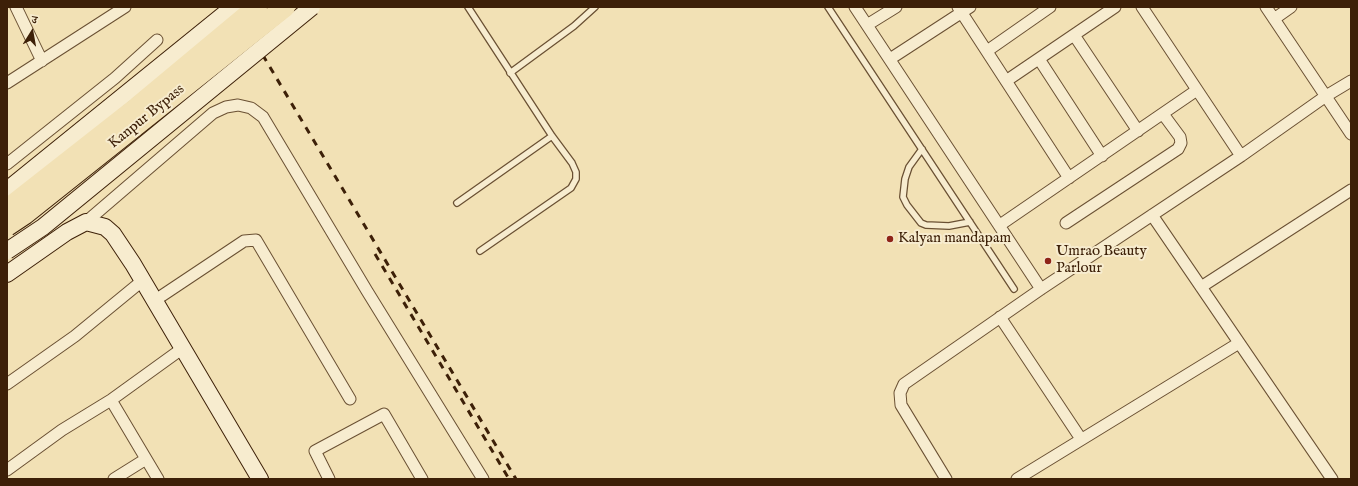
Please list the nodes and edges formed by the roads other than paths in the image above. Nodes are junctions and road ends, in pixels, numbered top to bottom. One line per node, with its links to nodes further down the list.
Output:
1 (16, 7): 25 (street)
2 (125, 7): 25 (street)
3 (233, 7): 41 (main road, bridge)
4 (257, 7): 44 (highway, Kanpur Bypass, bridge)
5 (285, 7): 50 (highway, Kanpur Bypass, bridge)
6 (312, 7): 51 (main road, bridge)
7 (468, 7): 26 (lane)
8 (595, 7): 26 (lane)
9 (828, 7): 36 (lane)
10 (855, 7): 19 (street)
11 (896, 7): 19 (street)
12 (1050, 7): 22 (street)
13 (1115, 7): 20 (street)
14 (1142, 7): 30 (street)
15 (1266, 7): 18 (street)
16 (1291, 7): 18 (street)
17 (963, 9): 22 (street); 23 (street)
18 (1274, 19): 31 (street)
19 (867, 25): 23 (street)
20 (1074, 35): 24 (street); 33 (street)
21 (157, 40): 39 (street)
22 (987, 51): 27 (street)
23 (890, 59): 49 (street)
24 (1039, 59): 27 (street); 37 (street)
25 (42, 60): 29 (street)
26 (510, 72): 35 (lane)
27 (1006, 81): 40 (street)
28 (1351, 81): 31 (street)
29 (7, 83)
30 (1197, 90): 32 (street); 38 (street)
31 (1326, 96): 34 (street); 38 (street)
32 (1163, 114): 33 (street); 48 (street)
33 (1138, 131): 37 (street)
34 (1351, 134)
35 (552, 136): 43 (lane); 52 (lane)
36 (922, 149): 47 (lane); 47 (lane)
37 (1102, 156): 40 (street)
38 (1241, 156): 45 (street)
39 (7, 164)
40 (1069, 178): 49 (street)
41 (7, 190)
42 (1351, 190): 55 (street)
43 (457, 203)
44 (7, 209)
45 (1152, 215): 55 (street); 57 (street)
46 (86, 222): 53 (main road); 54 (main road); 73 (street)
47 (970, 222): 56 (lane)
48 (1066, 223)
49 (1000, 224): 57 (street)
50 (7, 226)
51 (7, 251)
52 (480, 251)
53 (7, 274)
54 (142, 281): 58 (main road); 62 (street)
55 (1201, 287): 60 (street)
56 (1014, 289)
57 (1041, 289): 59 (street)
58 (154, 301): 61 (main road); 63 (street)
59 (1000, 317): 65 (street); 74 (street)
60 (1239, 342): 65 (street); 76 (street)
61 (183, 348): 64 (street); 70 (main road)
62 (7, 384)
63 (350, 399)
64 (111, 400): 66 (street); 67 (street)
65 (1082, 439): 75 (street)
66 (146, 459): 68 (street); 69 (street)
67 (7, 470)
68 (114, 479)
69 (158, 479)
70 (260, 479)
71 (328, 479): 72 (street)
72 (422, 479)
73 (483, 479)
74 (946, 479)
75 (1017, 479)
76 (1332, 479)

